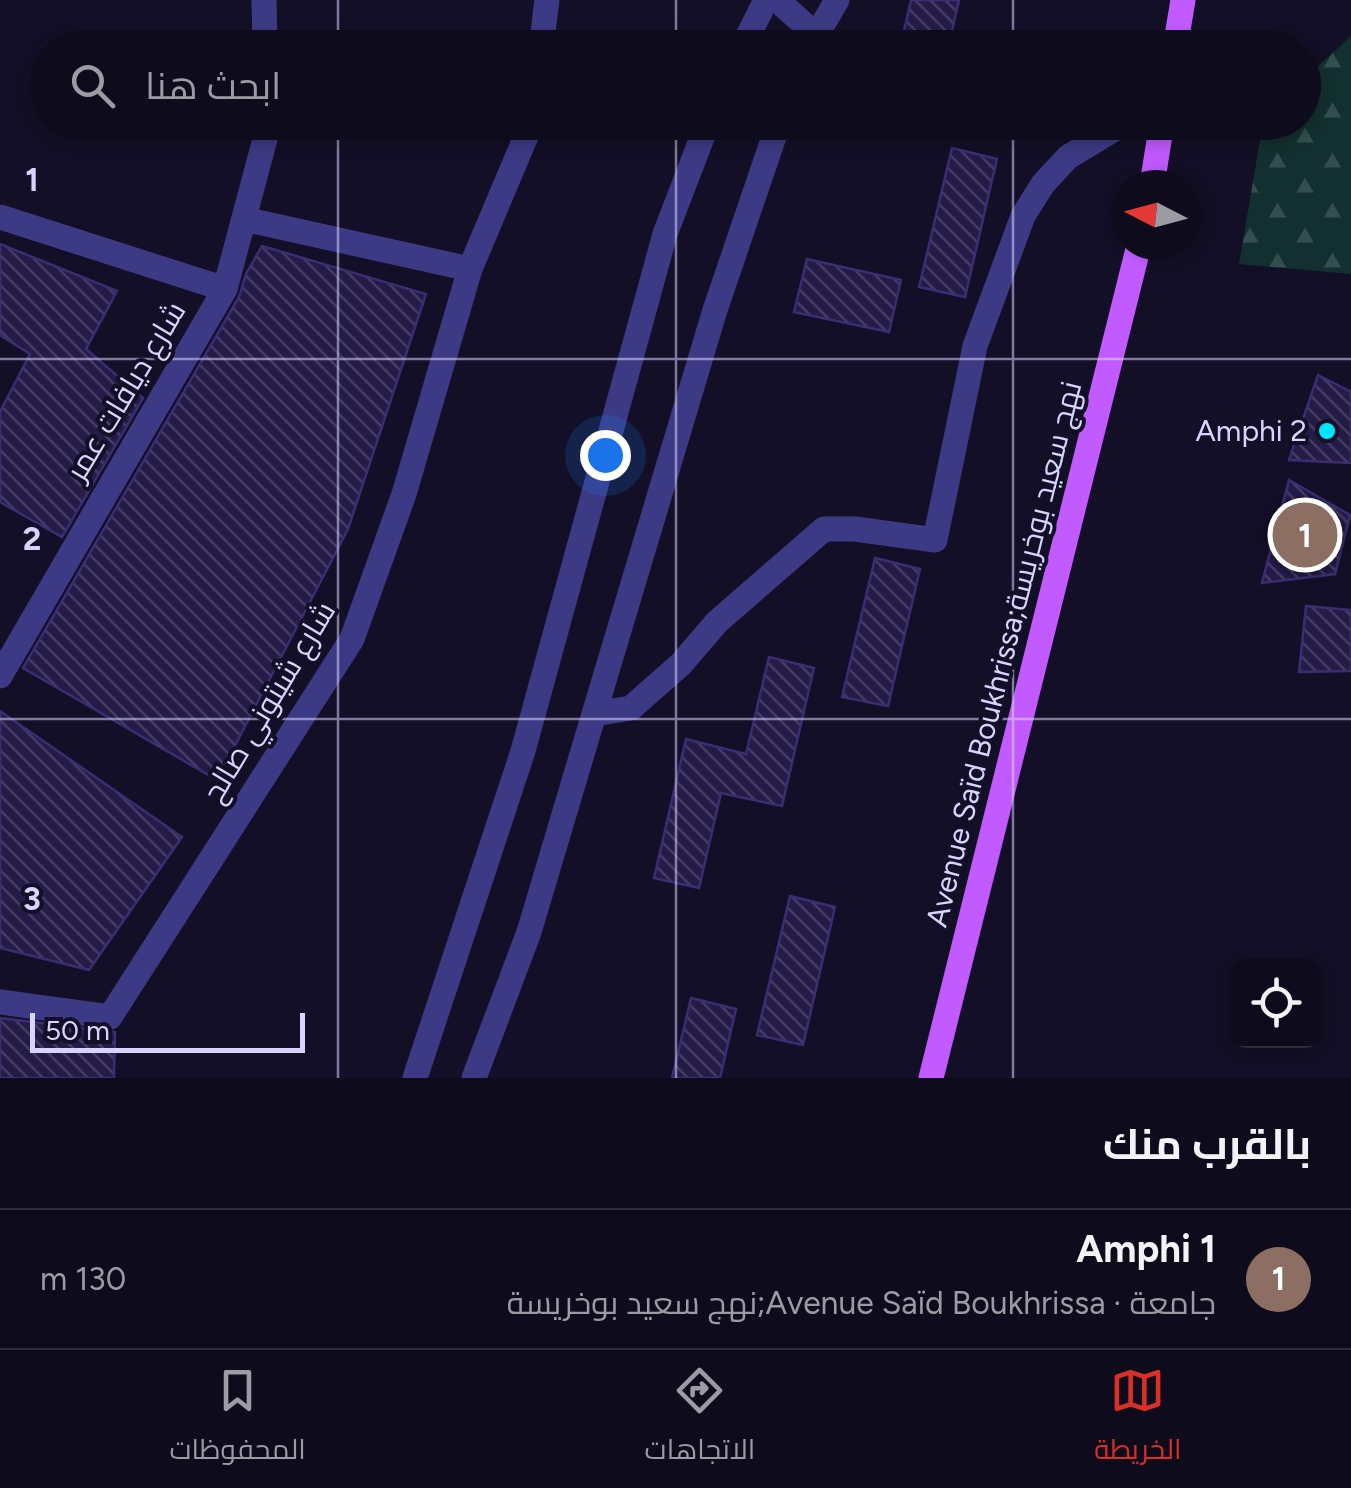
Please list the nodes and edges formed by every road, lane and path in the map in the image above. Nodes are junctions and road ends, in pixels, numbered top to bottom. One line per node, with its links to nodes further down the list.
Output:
1 (264, 0): 7 (street)
2 (548, 0): 8 (street)
3 (766, 0): 9 (street)
4 (777, 0): 10 (street)
5 (837, 0): 11 (street)
6 (1184, 0): 12 (main road)
7 (265, 30)
8 (544, 30)
9 (751, 30)
10 (803, 30)
11 (819, 30)
12 (1178, 30)
13 (265, 140): 21 (street, شارع ديافات عمر)
14 (524, 140): 23 (street, شارع شيتوني صالح)
15 (701, 140): 28 (street)
16 (773, 140): 26 (street)
17 (1096, 140): 26 (street)
18 (1159, 140): 19 (main road)
19 (1154, 170)
20 (0, 217): 24 (street)
21 (244, 219): 23 (street); 24 (street, شارع ديافات عمر)
22 (1135, 260): 30 (main road, Avenue Saïd Boukhrissa;نهج سعيد بوخريسة)
23 (470, 269): 27 (street, شارع شيتوني صالح)
24 (224, 289): 25 (street, شارع ديافات عمر)
25 (0, 676)
26 (594, 714): 29 (street)
27 (0, 1002)
28 (415, 1078)
29 (474, 1078)
30 (932, 1078)

